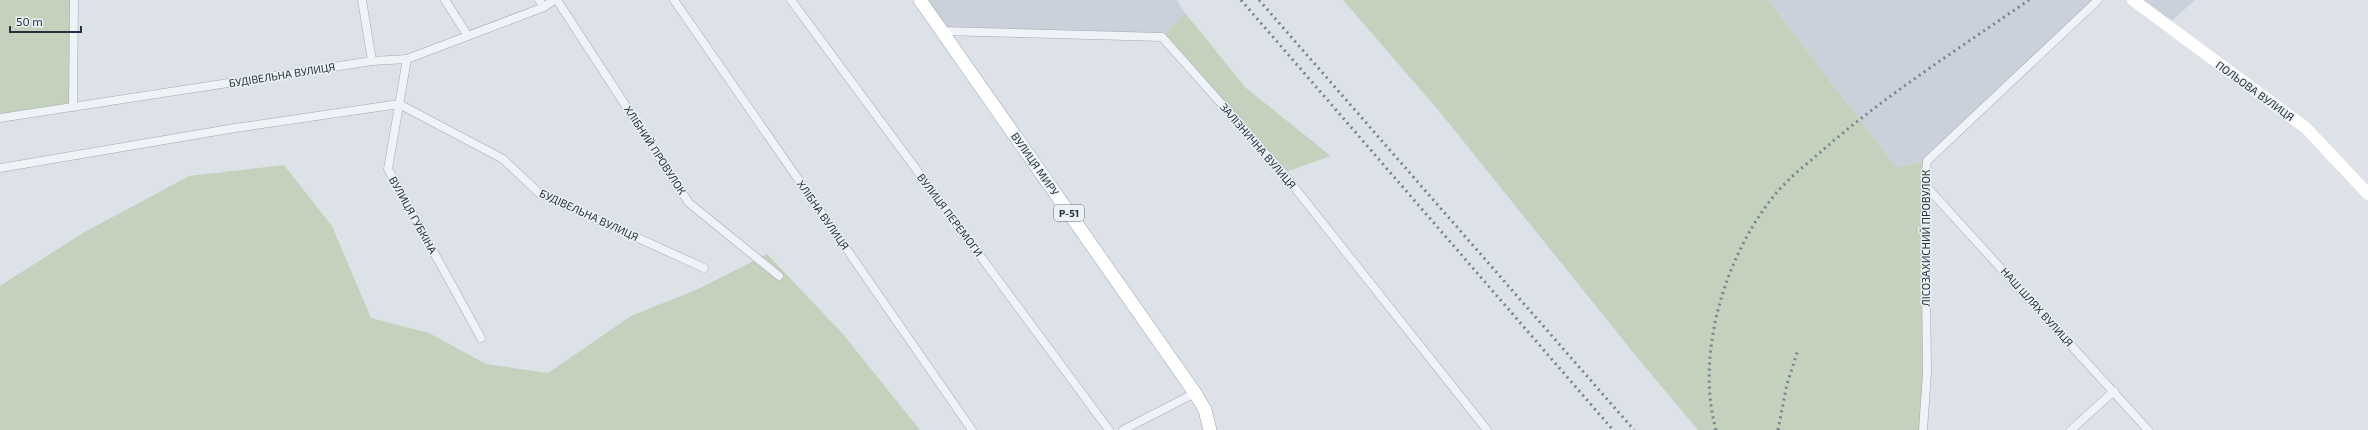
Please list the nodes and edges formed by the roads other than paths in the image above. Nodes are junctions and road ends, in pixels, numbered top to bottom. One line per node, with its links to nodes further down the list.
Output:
1 (74, 0): 17 (street)
2 (362, 0): 15 (street)
3 (445, 0): 13 (street)
4 (539, 0): 11 (street)
5 (556, 0): 11 (street, БУДІВЕЛЬНА ВУЛИЦЯ); 23 (street, ХЛІБНИЙ ПРОВУЛОК)
6 (674, 0): 28 (street, ХЛІБНА ВУЛИЦЯ)
7 (791, 0): 29 (street, ВУЛИЦЯ ПЕРЕМОГИ)
8 (920, 0): 12 (main road, ВУЛИЦЯ МИРУ / Р-51)
9 (2098, 0): 20 (street, ЛІСОЗАХИСНИЙ ПРОВУЛОК)
10 (2132, 0): 21 (main road, ПОЛЬОВА ВУЛИЦЯ)
11 (544, 7): 13 (street, БУДІВЕЛЬНА ВУЛИЦЯ)
12 (942, 31): 26 (main road, ВУЛИЦЯ МИРУ / Р-51); 31 (street, ЗАЛІЗНИЧНА ВУЛИЦЯ)
13 (468, 36): 14 (street, БУДІВЕЛЬНА ВУЛИЦЯ)
14 (407, 59): 15 (street, БУДІВЕЛЬНА ВУЛИЦЯ); 16 (street, ВУЛИЦЯ ГУБКІНА)
15 (372, 61): 17 (street, БУДІВЕЛЬНА ВУЛИЦЯ)
16 (399, 104): 19 (street); 22 (street, БУДІВЕЛЬНА ВУЛИЦЯ); 24 (street, ВУЛИЦЯ ГУБКІНА)
17 (73, 107): 18 (street, БУДІВЕЛЬНА ВУЛИЦЯ)
18 (0, 118)
19 (0, 168)
20 (1925, 185): 25 (street, НАШ ШЛЯХ ВУЛИЦЯ); 32 (street, ЛІСОЗАХИСНИЙ ПРОВУЛОК)
21 (2368, 194)
22 (704, 268)
23 (779, 276)
24 (481, 338)
25 (2114, 391): 33 (street); 34 (street, НАШ ШЛЯХ ВУЛИЦЯ)
26 (1195, 393): 27 (street); 30 (main road, ВУЛИЦЯ МИРУ / Р-51)
27 (1124, 429): 29 (street)
28 (972, 430)
29 (1109, 430)
30 (1210, 430)
31 (1487, 430)
32 (1923, 430)
33 (2071, 430)
34 (2148, 430)

